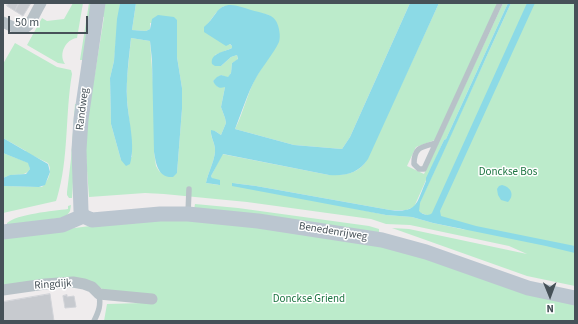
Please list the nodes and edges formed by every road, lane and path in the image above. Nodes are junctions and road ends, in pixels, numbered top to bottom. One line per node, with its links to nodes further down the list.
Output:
1 (41, 3): 4 (street)
2 (98, 3): 8 (street, Randweg)
3 (500, 3): 5 (lane)
4 (3, 22)
5 (436, 143): 5 (lane)
6 (189, 189): 7 (lane)
7 (188, 214): 8 (street, Benedenrijweg); 12 (street, Benedenrijweg)
8 (83, 216): 9 (street)
9 (3, 232)
10 (3, 290): 11 (street, Ringdijk)
11 (99, 294): 13 (street, Ringdijk); 14 (lane)
12 (575, 298)
13 (152, 299)
14 (94, 321)

